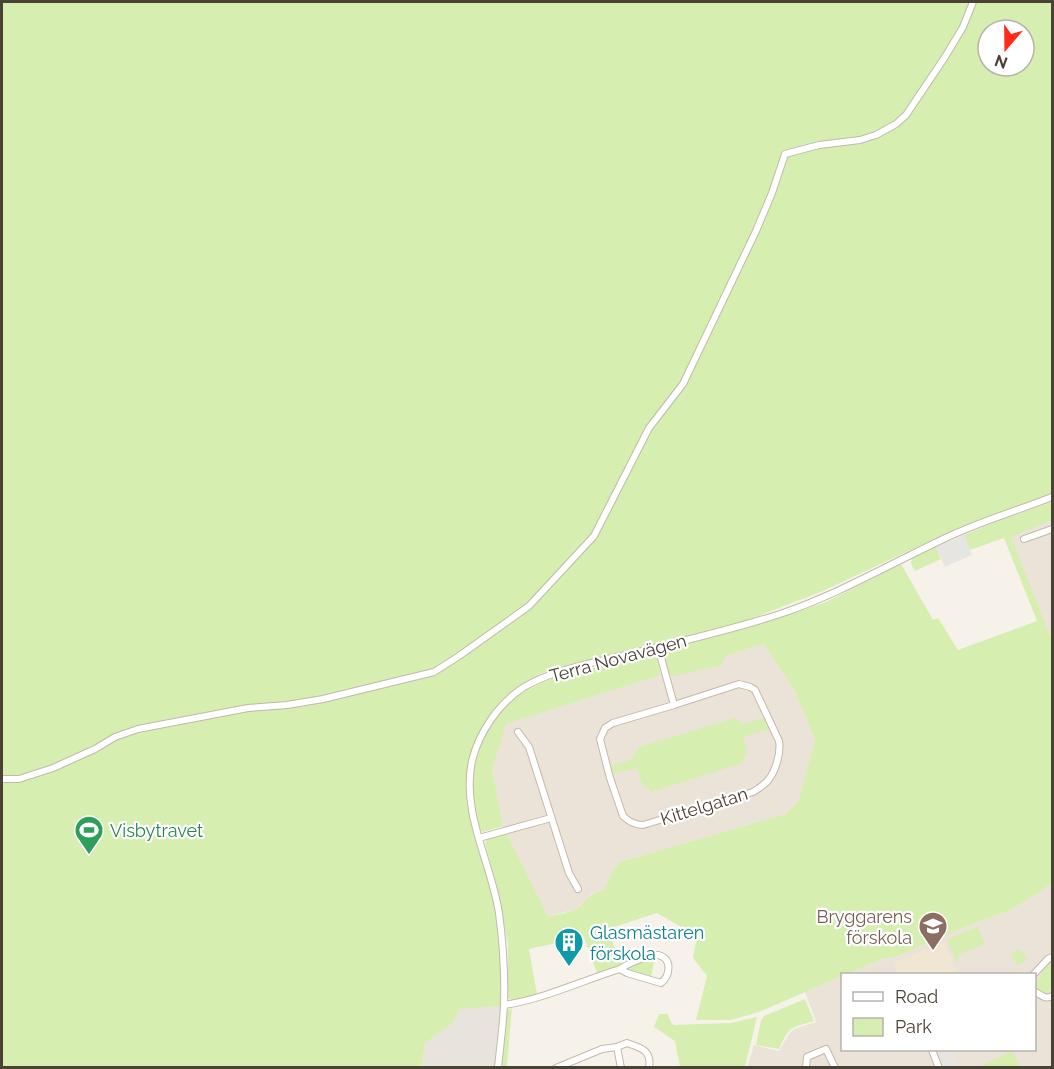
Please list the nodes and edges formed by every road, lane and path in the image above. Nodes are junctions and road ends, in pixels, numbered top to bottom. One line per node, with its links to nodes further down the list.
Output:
1 (973, 2): 8 (street)
2 (1053, 497): 5 (street, Terra Novavägen)
3 (1053, 529): 4 (street)
4 (1024, 539)
5 (658, 647): 6 (street); 10 (street, Terra Novavägen)
6 (674, 705): 6 (street, Kittelgatan)
7 (518, 732): 9 (street)
8 (2, 778)
9 (551, 818): 10 (street); 11 (street)
10 (479, 838): 17 (street, Terra Novavägen)
11 (578, 889)
12 (1053, 957): 14 (street)
13 (620, 969): 13 (street); 17 (street)
14 (1036, 974)
15 (1036, 992): 16 (street)
16 (1053, 996)
17 (504, 1005): 20 (street, Terra Novavägen)
18 (617, 1047): 21 (street); 22 (street); 23 (street)
19 (932, 1051): 26 (street)
20 (498, 1068)
21 (556, 1068)
22 (621, 1068)
23 (648, 1068)
24 (806, 1068): 25 (street)
25 (835, 1068)
26 (939, 1068)

